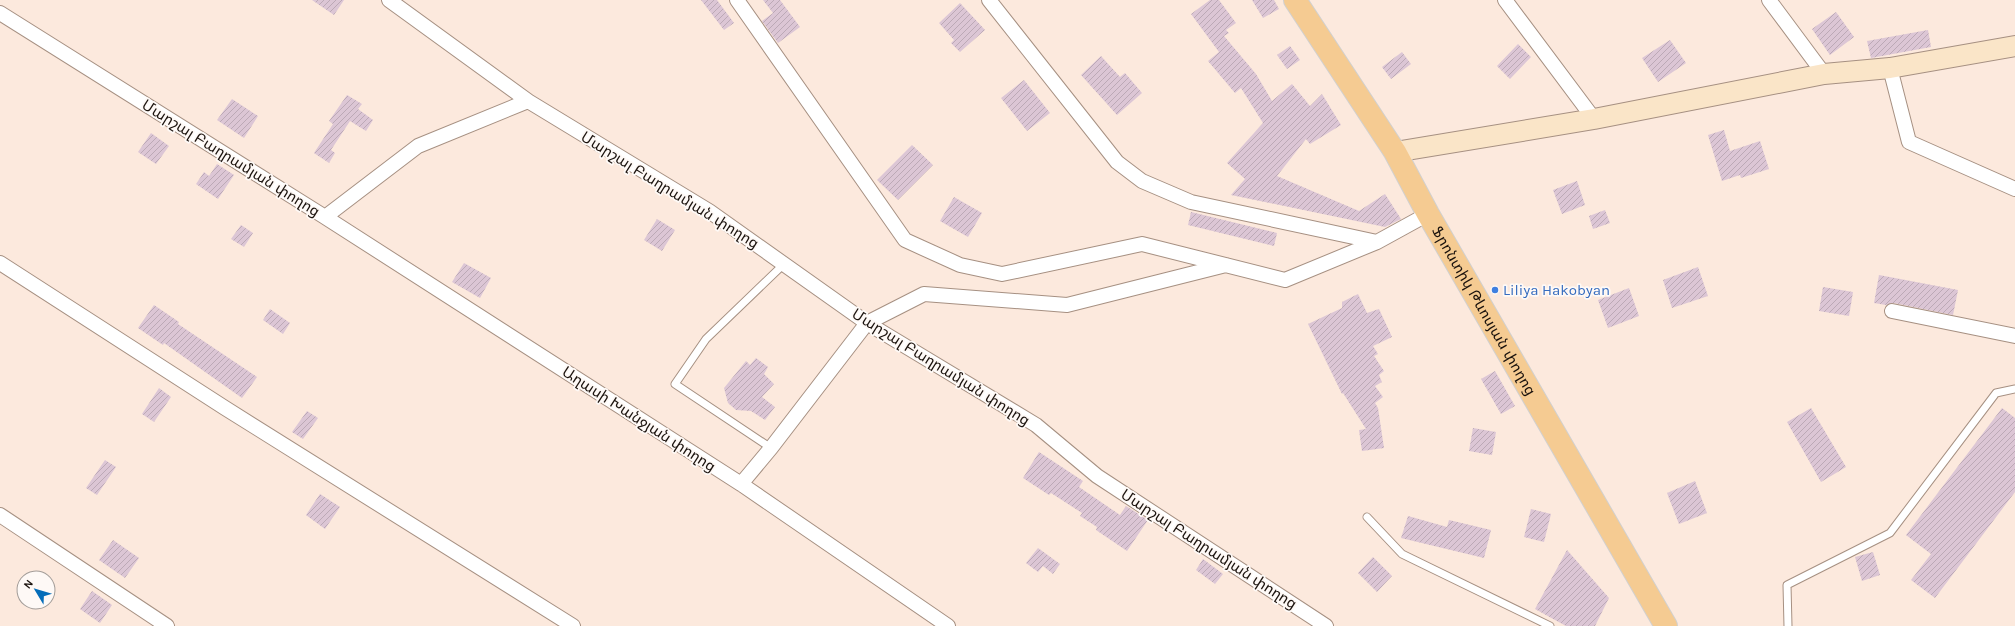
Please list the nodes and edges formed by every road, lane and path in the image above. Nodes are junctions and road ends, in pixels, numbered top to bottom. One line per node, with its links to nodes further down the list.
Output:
1 (389, 0): 11 (street)
2 (737, 0): 20 (street)
3 (989, 0): 17 (street)
4 (1295, 0): 13 (main road, Ֆրոնտիկ Թևոսյան փողոց)
5 (1505, 0): 12 (street)
6 (1768, 0): 10 (street)
7 (0, 13): 16 (street, Մարշալ Բաղրամյան փողոց)
8 (2015, 46): 9 (street)
9 (1890, 68): 10 (street); 14 (street)
10 (1824, 74): 12 (street)
11 (528, 100): 16 (street, Մարշալ Բաղրամյան փողոց); 19 (street, Մարշալ Բաղրամյան փողոց)
12 (1594, 119): 13 (street)
13 (1395, 152): 15 (main road, Ֆրոնտիկ Թևոսյան փողոց)
14 (2015, 189)
15 (1428, 214): 17 (street); 34 (main road, Ֆրոնտիկ Թևոսյան փողոց)
16 (326, 217): 26 (street, Աղասի Խանջյան փողոց)
17 (1377, 242): 20 (street)
18 (0, 263): 30 (street)
19 (785, 263): 22 (street, Մարշալ Բաղրամյան փողոց); 25 (lane)
20 (1227, 265): 22 (street)
21 (1892, 311): 23 (street)
22 (867, 323): 25 (street); 32 (street, Մարշալ Բաղրամյան փողոց)
23 (2015, 336)
24 (2015, 389): 35 (lane)
25 (771, 448): 26 (street)
26 (741, 484): 31 (street, Աղասի Խանջյան փողոց)
27 (0, 515): 29 (street)
28 (1367, 517): 33 (lane)
29 (167, 626)
30 (573, 626)
31 (948, 626)
32 (1326, 626)
33 (1550, 626)
34 (1666, 626)
35 (1788, 626)

